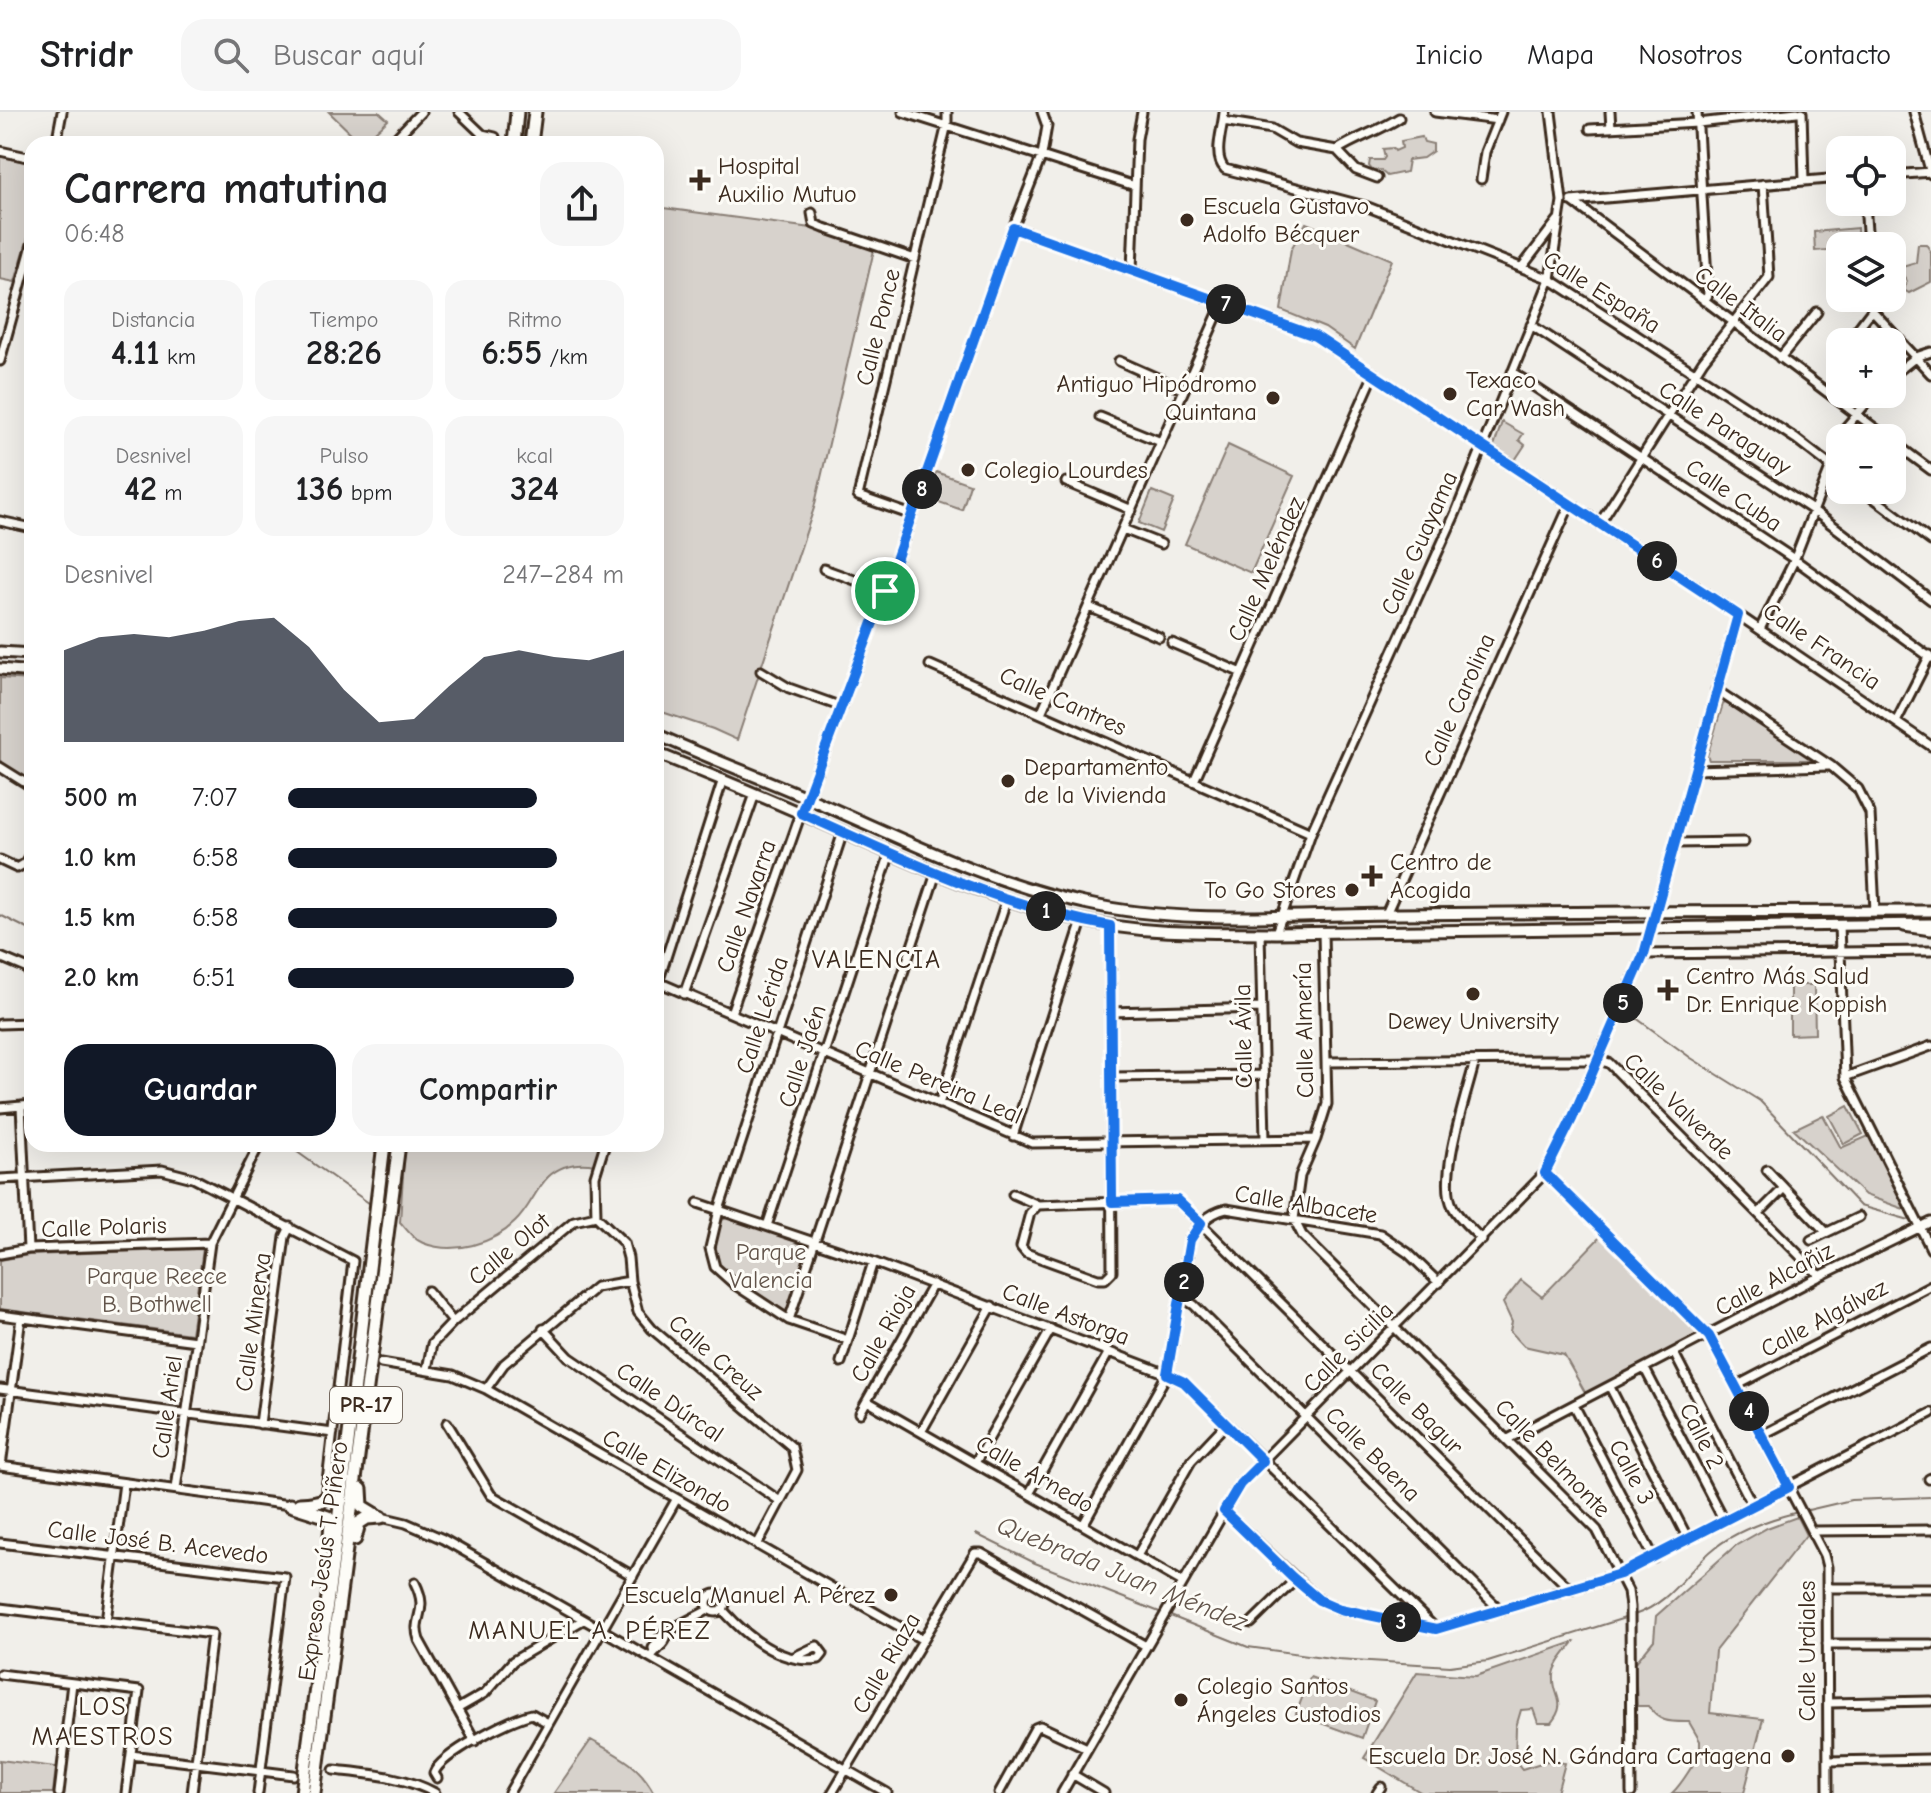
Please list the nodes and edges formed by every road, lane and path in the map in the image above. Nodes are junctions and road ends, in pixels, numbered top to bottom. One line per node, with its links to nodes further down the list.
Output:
1 (62, 112): 23 (street)
2 (421, 112): 24 (street)
3 (459, 112): 25 (street)
4 (903, 112): 20 (street)
5 (947, 112): 20 (street, Calle Ponce)
6 (1042, 112): 30 (street, Calle Navarra)
7 (1142, 112): 39 (street)
8 (1435, 112): 16 (street)
9 (1551, 112): 41 (street, Calle Guayama)
10 (1610, 112): 21 (street)
11 (1697, 112): 19 (street)
12 (1799, 112): 19 (street); 37 (street)
13 (1914, 112): 32 (street)
14 (517, 114): 26 (highway)
15 (535, 115): 27 (highway)
16 (1500, 116): 35 (street)
17 (1224, 117): 28 (street); 46 (street, Calle España)
18 (1399, 118): 28 (street)
19 (1698, 123): 21 (street); 40 (street)
20 (947, 124): 30 (street); 45 (street, Calle Ponce)
21 (1611, 128): 22 (street)
22 (1590, 129)
23 (58, 136)
24 (398, 136)
25 (491, 136)
26 (515, 136)
27 (532, 136)
28 (1337, 150): 34 (street)
29 (0, 151): 31 (street)
30 (1042, 155): 39 (street); 44 (street, Calle Navarra)
31 (24, 156)
32 (1931, 173): 33 (street)
33 (1906, 174)
34 (1377, 178)
35 (1481, 179)
36 (1826, 179): 37 (street)
37 (1804, 181): 38 (street)
38 (1763, 184): 40 (street); 55 (street)
39 (1135, 186): 47 (street)
40 (1702, 189): 41 (street); 50 (street)
41 (1567, 201): 43 (street, Calle Guayama); 50 (street, Calle Italia)
42 (812, 213): 45 (street)
43 (1559, 219): 46 (street); 49 (street, Calle Guayama)
44 (1013, 228): 47 (street, Calle Francia); 87 (street, Calle Navarra)
45 (915, 259): 87 (street, Calle Ponce)
46 (1522, 267): 49 (street, Calle España)
47 (1132, 270): 51 (street, Calle Francia)
48 (24, 274): 61 (street)
49 (1550, 279): 56 (street, Calle Guayama); 66 (street, Calle España)
50 (1704, 301): 55 (street, Calle Italia)
51 (1223, 302): 65 (street, Calle Francia); 68 (street)
52 (1817, 312): 60 (street)
53 (1870, 312): 57 (street)
54 (1874, 312): 59 (street)
55 (1731, 322): 60 (street, Calle Italia); 66 (street)
56 (1531, 325): 64 (street, Calle Guayama); 71 (street, Calle Paraguay)
57 (1858, 328)
58 (1931, 352): 59 (street)
59 (1916, 357): 63 (street); 67 (street)
60 (1780, 358): 70 (street, Calle Italia)
61 (0, 361)
62 (1119, 361): 68 (street)
63 (1906, 365)
64 (1512, 372): 76 (street, Calle Guayama); 78 (street, Calle Cuba)
65 (1374, 374): 76 (street, Calle Francia); 110 (street, Calle Meléndez)
66 (1695, 374): 71 (street); 79 (street, Calle España)
67 (1931, 374)
68 (1184, 390): 75 (street)
69 (1861, 408): 70 (street)
70 (1856, 414): 73 (street); 74 (street, Calle Italia)
71 (1669, 415): 78 (street); 86 (street, Calle Paraguay)
72 (1100, 417): 75 (street)
73 (1848, 424)
74 (1869, 424)
75 (1161, 442): 85 (street)
76 (1483, 447): 83 (street, Calle Francia); 128 (street, Calle Guayama)
77 (1906, 452): 80 (street, Calle Italia)
78 (1642, 457): 89 (street); 94 (street, Calle Cuba)
79 (1826, 462)
80 (1931, 470)
81 (1826, 479): 86 (street)
82 (1066, 482): 85 (street)
83 (1570, 504): 89 (street, Calle Francia); 139 (street, Calle Carolina)
84 (1882, 504): 92 (street)
85 (1132, 510): 91 (street)
86 (1814, 511): 94 (street); 97 (street, Calle Paraguay)
87 (912, 515): 96 (street, Calle Navarra)
88 (0, 521): 90 (street)
89 (1600, 523): 99 (street, Calle Francia)
90 (24, 526)
91 (1123, 529): 93 (street); 98 (street)
92 (1931, 541)
93 (1161, 544)
94 (1794, 559): 100 (street); 105 (street, Calle Cuba)
95 (824, 569): 96 (street)
96 (885, 591): 112 (street, Calle Navarra)
97 (1931, 600)
98 (1089, 607): 101 (street); 113 (street)
99 (1738, 615): 100 (street, Calle Francia); 111 (street, Calle Sicilia)
100 (1760, 629): 114 (street, Calle Francia)
101 (1159, 637)
102 (1172, 643): 110 (street)
103 (0, 652): 104 (main road)
104 (24, 654)
105 (1930, 656): 114 (street)
106 (930, 665): 113 (street, Calle Cantres)
107 (0, 669): 108 (main road)
108 (24, 671)
109 (761, 671): 112 (street)
110 (1242, 673): 122 (street, Calle Meléndez)
111 (1716, 690): 118 (street); 120 (street, Calle Sicilia)
112 (842, 707): 125 (street, Calle Navarra)
113 (1041, 713): 122 (street, Calle Cantres)
114 (1897, 720): 116 (street, Calle Francia)
115 (664, 737): 125 (main road)
116 (1931, 746)
117 (664, 756): 121 (main road)
118 (1831, 766): 120 (street); 137 (street)
119 (0, 767): 123 (street)
120 (1695, 770): 130 (street, Calle Sicilia)
121 (723, 779): 124 (main road); 156 (street)
122 (1194, 781): 128 (street, Calle Cantres)
123 (24, 782)
124 (755, 794): 126 (main road); 159 (street)
125 (807, 798): 126 (street, Calle Navarra); 140 (main road)
126 (801, 813): 127 (main road); 162 (street, Calle Navarra)
127 (843, 832): 131 (main road); 165 (street, Calle Lérida)
128 (1311, 833): 140 (street, Calle Guayama)
129 (1744, 842): 130 (street)
130 (1675, 843): 136 (street, Calle Sicilia)
131 (890, 853): 134 (main road); 167 (street, Calle Jaén)
132 (0, 860): 133 (street)
133 (24, 864)
134 (936, 873): 135 (main road); 171 (street)
135 (1006, 901): 141 (main road); 175 (street)
136 (1656, 911): 137 (main road); 139 (main road); 146 (street, Calle Sicilia)
137 (1875, 911): 138 (main road)
138 (1931, 911)
139 (1386, 914): 140 (main road); 147 (main road)
140 (1281, 917): 151 (street, Calle Guayama)
141 (1082, 921): 144 (main road); 179 (street)
142 (1931, 924): 143 (main road)
143 (1894, 925): 145 (main road); 148 (street)
144 (1110, 926): 150 (main road); 161 (street)
145 (1839, 926): 146 (main road); 153 (street)
146 (1652, 927): 147 (main road); 154 (street, Calle Sicilia)
147 (1342, 930): 149 (main road)
148 (1931, 931)
149 (1323, 932): 151 (main road); 170 (street, Calle Almería)
150 (1260, 933): 151 (main road); 160 (street, Calle Ávila)
151 (1276, 933)
152 (1931, 951): 153 (street)
153 (1840, 952): 154 (street); 174 (street)
154 (1644, 954): 168 (street, Calle Sicilia)
155 (0, 957): 157 (street)
156 (664, 963)
157 (24, 967)
158 (664, 987): 159 (street, Calle Pereira Leal)
159 (684, 994): 162 (street, Calle Pereira Leal)
160 (1262, 1008): 161 (street); 172 (street, Calle Ávila)
161 (1110, 1012): 173 (street)
162 (731, 1013): 165 (street, Calle Pereira Leal)
163 (24, 1023): 164 (street)
164 (0, 1024)
165 (777, 1033): 167 (street, Calle Pereira Leal); 197 (street, Calle Lérida)
166 (1931, 1046): 174 (street)
167 (824, 1054): 171 (street, Calle Pereira Leal); 204 (street, Calle Jaén)
168 (1598, 1060): 169 (street, Calle Valverde); 188 (street, Calle Sicilia); 198 (street, Calle Valverde)
169 (1475, 1061): 170 (street, Calle Valverde); 208 (street)
170 (1326, 1062): 181 (street, Calle Almería)
171 (870, 1074): 175 (street, Calle Pereira Leal); 210 (street)
172 (1264, 1075): 173 (street); 180 (street, Calle Ávila)
173 (1112, 1077): 182 (street)
174 (1845, 1077): 205 (street)
175 (939, 1104): 179 (street, Calle Pereira Leal)
176 (21, 1106): 177 (street); 178 (street); 189 (street)
177 (24, 1106)
178 (0, 1108)
179 (1013, 1136): 182 (street, Calle Pereira Leal)
180 (1265, 1139): 181 (street, Calle Pereira Leal); 182 (street, Calle Pereira Leal)
181 (1316, 1139): 201 (street, Calle Almería)
182 (1112, 1142): 194 (street)
183 (255, 1152): 193 (street, Calle Ariel)
184 (383, 1152): 261 (highway, Expreso Jesús T. Piñero / PR-17)
185 (398, 1152): 261 (highway, Expreso Jesús T. Piñero / PR-17)
186 (602, 1152): 199 (street)
187 (1767, 1170): 191 (street)
188 (1545, 1173): 208 (street, Calle Sicilia); 231 (street, Calle Urdiales)
189 (25, 1176): 190 (street); 193 (street); 212 (street)
190 (0, 1179)
191 (1783, 1189): 198 (street); 207 (street)
192 (1013, 1194): 196 (street)
193 (231, 1197): 206 (street); 211 (street, Calle Ariel)
194 (1112, 1202): 196 (street, Calle Bagur); 196 (street); 203 (street, Calle Bagur)
195 (698, 1203): 197 (street, Calle Astorga)
196 (1038, 1205)
197 (719, 1210): 204 (street, Calle Astorga); 226 (street, Calle Lérida)
198 (1759, 1213): 216 (street, Calle Valverde)
199 (596, 1216): 217 (street, Calle Creuz); 227 (street, Calle Olot)
200 (1859, 1217): 207 (street)
201 (1294, 1219): 203 (street, Calle Albacete); 218 (street, Calle Albacete); 228 (street, Calle Belmonte)
202 (1931, 1222): 205 (street, Calle Alcañiz)
203 (1201, 1223): 222 (street); 241 (street, Calle Bagur)
204 (767, 1226): 210 (street, Calle Astorga)
205 (1920, 1226): 213 (street); 216 (street, Calle Alcañiz)
206 (290, 1227): 255 (street, Calle Minerva); 258 (street)
207 (1826, 1232): 209 (street)
208 (1482, 1240): 218 (street, Calle Sicilia)
209 (1811, 1240)
210 (814, 1242): 215 (street, Calle Astorga); 226 (street)
211 (210, 1243): 212 (street, Calle Polaris); 233 (street, Calle Ariel)
212 (28, 1249): 214 (street, Calle Polaris)
213 (1931, 1249)
214 (0, 1254)
215 (873, 1262): 219 (street, Calle Astorga); 232 (street)
216 (1820, 1276): 231 (street, Calle Alcañiz)
217 (630, 1281): 229 (street); 271 (street, Calle Creuz)
218 (1439, 1283): 228 (street, Calle Sicilia)
219 (933, 1284): 223 (street, Calle Astorga); 248 (street, Calle Rioja)
220 (1931, 1285): 243 (street, Calle Algálvez)
221 (428, 1291): 227 (street)
222 (1181, 1297): 242 (street); 253 (street, Calle Baena)
223 (992, 1306): 230 (street, Calle Astorga); 257 (street)
224 (0, 1315): 225 (street)
225 (21, 1318): 233 (street); 247 (street)
226 (789, 1320): 232 (street, Calle Lérida)
227 (453, 1322): 239 (street, Calle Olot)
228 (1394, 1328): 241 (street, Calle Sicilia); 260 (street, Calle Belmonte)
229 (543, 1329): 246 (street); 271 (street, Calle Dúrcal)
230 (1051, 1329): 235 (street, Calle Astorga); 263 (street)
231 (1709, 1336): 236 (street, Calle Alcañiz); 243 (street, Calle Urdiales)
232 (848, 1340): 237 (street)
233 (196, 1341): 252 (street, Calle Ariel)
234 (1931, 1348): 259 (street)
235 (1109, 1352): 242 (street, Calle Astorga); 268 (street)
236 (1674, 1353): 240 (street, Calle Alcañiz); 273 (street)
237 (841, 1362)
238 (381, 1363): 239 (street, Calle Elizondo)
239 (427, 1369): 246 (street, Calle Elizondo)
240 (1645, 1369): 244 (street, Calle Alcañiz); 276 (street, Calle 2)
241 (1353, 1372): 253 (street, Calle Sicilia); 294 (street, Calle Bagur)
242 (1167, 1374): 256 (street, Calle Astorga); 277 (street)
243 (1736, 1386): 259 (street, Calle Urdiales)
244 (1610, 1387): 249 (street, Calle Alcañiz); 280 (street)
245 (0, 1389): 247 (street)
246 (486, 1389): 270 (street, Calle Elizondo)
247 (11, 1391): 252 (street); 264 (street)
248 (867, 1401): 250 (street, Calle Rioja); 257 (street, Calle Arnedo)
249 (1574, 1405): 260 (street, Calle Alcañiz); 285 (street, Calle 3)
250 (860, 1413)
251 (1931, 1413): 266 (street)
252 (187, 1414): 255 (street); 267 (street, Calle Ariel)
253 (1307, 1416): 262 (street, Calle Sicilia); 298 (street, Calle Baena)
254 (447, 1423): 288 (street)
255 (260, 1424): 258 (street)
256 (1226, 1424): 262 (street, Calle Astorga); 284 (street)
257 (921, 1432): 263 (street, Calle Arnedo)
258 (333, 1433): 269 (street)
259 (1762, 1435): 266 (street, Calle Urdiales)
260 (1508, 1439): 286 (street, Calle Belmonte)
261 (353, 1454): 269 (highway); 275 (highway); 287 (highway, Expreso Jesús T. Piñero / PR-17)
262 (1263, 1461): 274 (street, Calle Sicilia); 302 (street, Calle Astorga)
263 (975, 1463): 268 (street, Calle Arnedo)
264 (0, 1466): 265 (street)
265 (124, 1483): 267 (street); 283 (street)
266 (1789, 1487): 273 (street); 278 (street, Calle Urdiales)
267 (176, 1489): 272 (street)
268 (1029, 1494): 277 (street, Calle Arnedo)
269 (325, 1500): 272 (highway)
270 (676, 1500): 282 (street, Calle Elizondo); 288 (street)
271 (780, 1501): 282 (street, Calle Creuz)
272 (290, 1505): 287 (highway)
273 (1753, 1506): 276 (street)
274 (1224, 1511): 289 (street); 290 (street, Calle Sicilia)
275 (381, 1517): 287 (highway); 299 (street)
276 (1724, 1521): 280 (street)
277 (1083, 1525): 284 (street, Calle Arnedo)
278 (1810, 1528): 279 (street); 292 (street, Calle Urdiales)
279 (1931, 1530)
280 (1688, 1539): 285 (street)
281 (0, 1543): 283 (street, Calle José B. Acevedo)
282 (757, 1545): 304 (street, Calle Elizondo)
283 (114, 1556): 300 (street); 324 (street, Calle José B. Acevedo)
284 (1137, 1556): 290 (street, Calle Arnedo)
285 (1654, 1558): 286 (street)
286 (1620, 1574): 294 (street); 341 (street, Calle Belmonte)
287 (338, 1575): 332 (highway, Expreso Jesús T. Piñero / PR-17); 333 (highway, Expreso Jesús T. Piñero / PR-17)
288 (633, 1576): 303 (street)
289 (1295, 1580): 301 (street); 302 (street)
290 (1182, 1582): 307 (street, Calle Sicilia)
291 (415, 1583): 314 (street)
292 (1827, 1588): 293 (street); 305 (street, Calle Urdiales)
293 (1931, 1588)
294 (1570, 1589): 298 (street)
295 (0, 1608): 300 (street)
296 (710, 1609): 297 (street); 297 (street); 308 (street)
297 (722, 1609): 309 (street)
298 (1499, 1609): 302 (street)
299 (583, 1620): 303 (street); 314 (street)
300 (106, 1621): 321 (street)
301 (1251, 1623)
302 (1436, 1629)
303 (602, 1630): 308 (street); 315 (street)
304 (923, 1640): 307 (street, Calle Riaza); 323 (street, Calle Riaza)
305 (1827, 1644): 306 (street); 313 (street, Calle Urdiales)
306 (1931, 1644)
307 (1146, 1646): 317 (street, Calle Sicilia)
308 (652, 1655): 323 (street)
309 (794, 1657)
310 (0, 1674): 311 (street)
311 (72, 1683): 318 (street); 328 (street)
312 (1931, 1701): 313 (street)
313 (1828, 1703): 320 (street, Calle Urdiales)
314 (457, 1709): 316 (street)
315 (548, 1723): 316 (street); 335 (street)
316 (475, 1741): 327 (street)
317 (1087, 1748): 325 (street, Calle Sicilia); 338 (street)
318 (131, 1755): 321 (street); 329 (street)
319 (1931, 1759): 320 (street)
320 (1828, 1761): 342 (street, Calle Urdiales)
321 (195, 1763): 324 (street); 330 (street)
322 (334, 1770): 334 (street)
323 (846, 1770): 336 (street, Calle Riaza); 337 (street)
324 (260, 1771): 326 (street); 331 (street, Calle José B. Acevedo)
325 (1072, 1774): 339 (street, Calle Sicilia); 340 (street)
326 (293, 1775)
327 (437, 1778)
328 (59, 1793)
329 (126, 1793)
330 (192, 1793)
331 (258, 1793)
332 (302, 1793)
333 (316, 1793)
334 (435, 1793)
335 (509, 1793)
336 (832, 1793)
337 (887, 1793)
338 (999, 1793)
339 (1062, 1793)
340 (1104, 1793)
341 (1631, 1793)
342 (1828, 1793)

